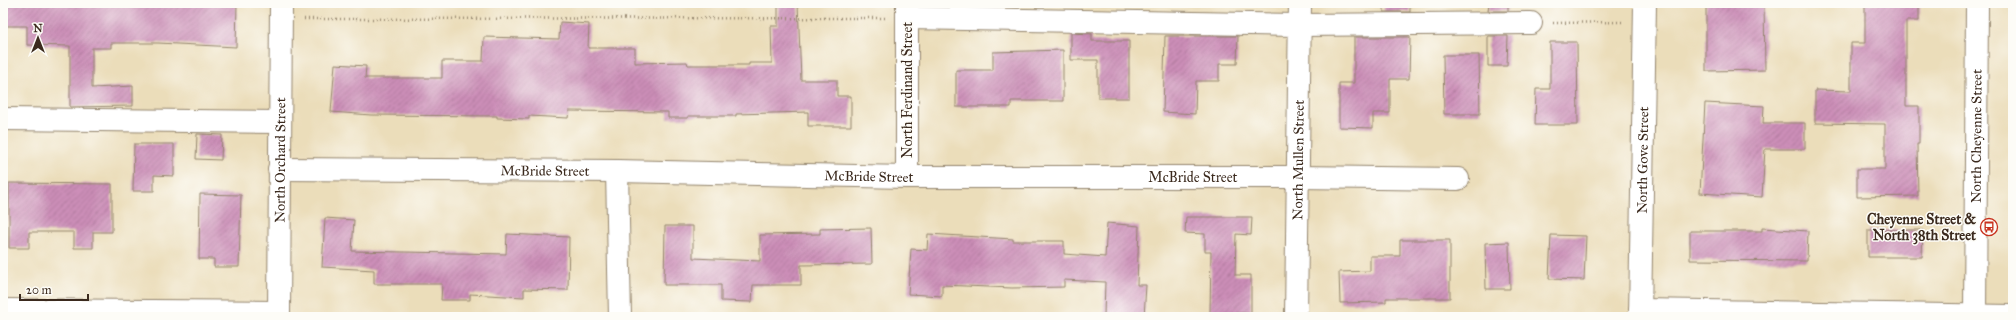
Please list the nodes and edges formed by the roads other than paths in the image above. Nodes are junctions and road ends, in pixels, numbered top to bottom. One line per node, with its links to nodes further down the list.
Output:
1 (1300, 3): 7 (street, North Mullen Street)
2 (1977, 3): 19 (street, North Cheyenne Street)
3 (281, 11): 9 (street, North Orchard Street)
4 (907, 11): 7 (street); 12 (street, North Ferdinand Street)
5 (1645, 12): 16 (street, North Gove Street)
6 (1531, 23): 7 (street)
7 (1300, 25): 13 (street, North Mullen Street)
8 (3, 119): 9 (street)
9 (280, 122): 10 (street, North Orchard Street)
10 (279, 169): 11 (street, McBride Street); 18 (street, North Orchard Street)
11 (617, 171): 12 (street, McBride Street); 21 (street)
12 (907, 177): 13 (street, McBride Street)
13 (1298, 177): 14 (street, McBride Street); 22 (street, North Mullen Street)
14 (1458, 179)
15 (3, 310): 17 (street)
16 (1640, 313): 19 (street)
17 (103, 314): 18 (street)
18 (279, 315)
19 (1975, 316): 20 (street)
20 (2013, 316)
21 (620, 317)
22 (1296, 317)

